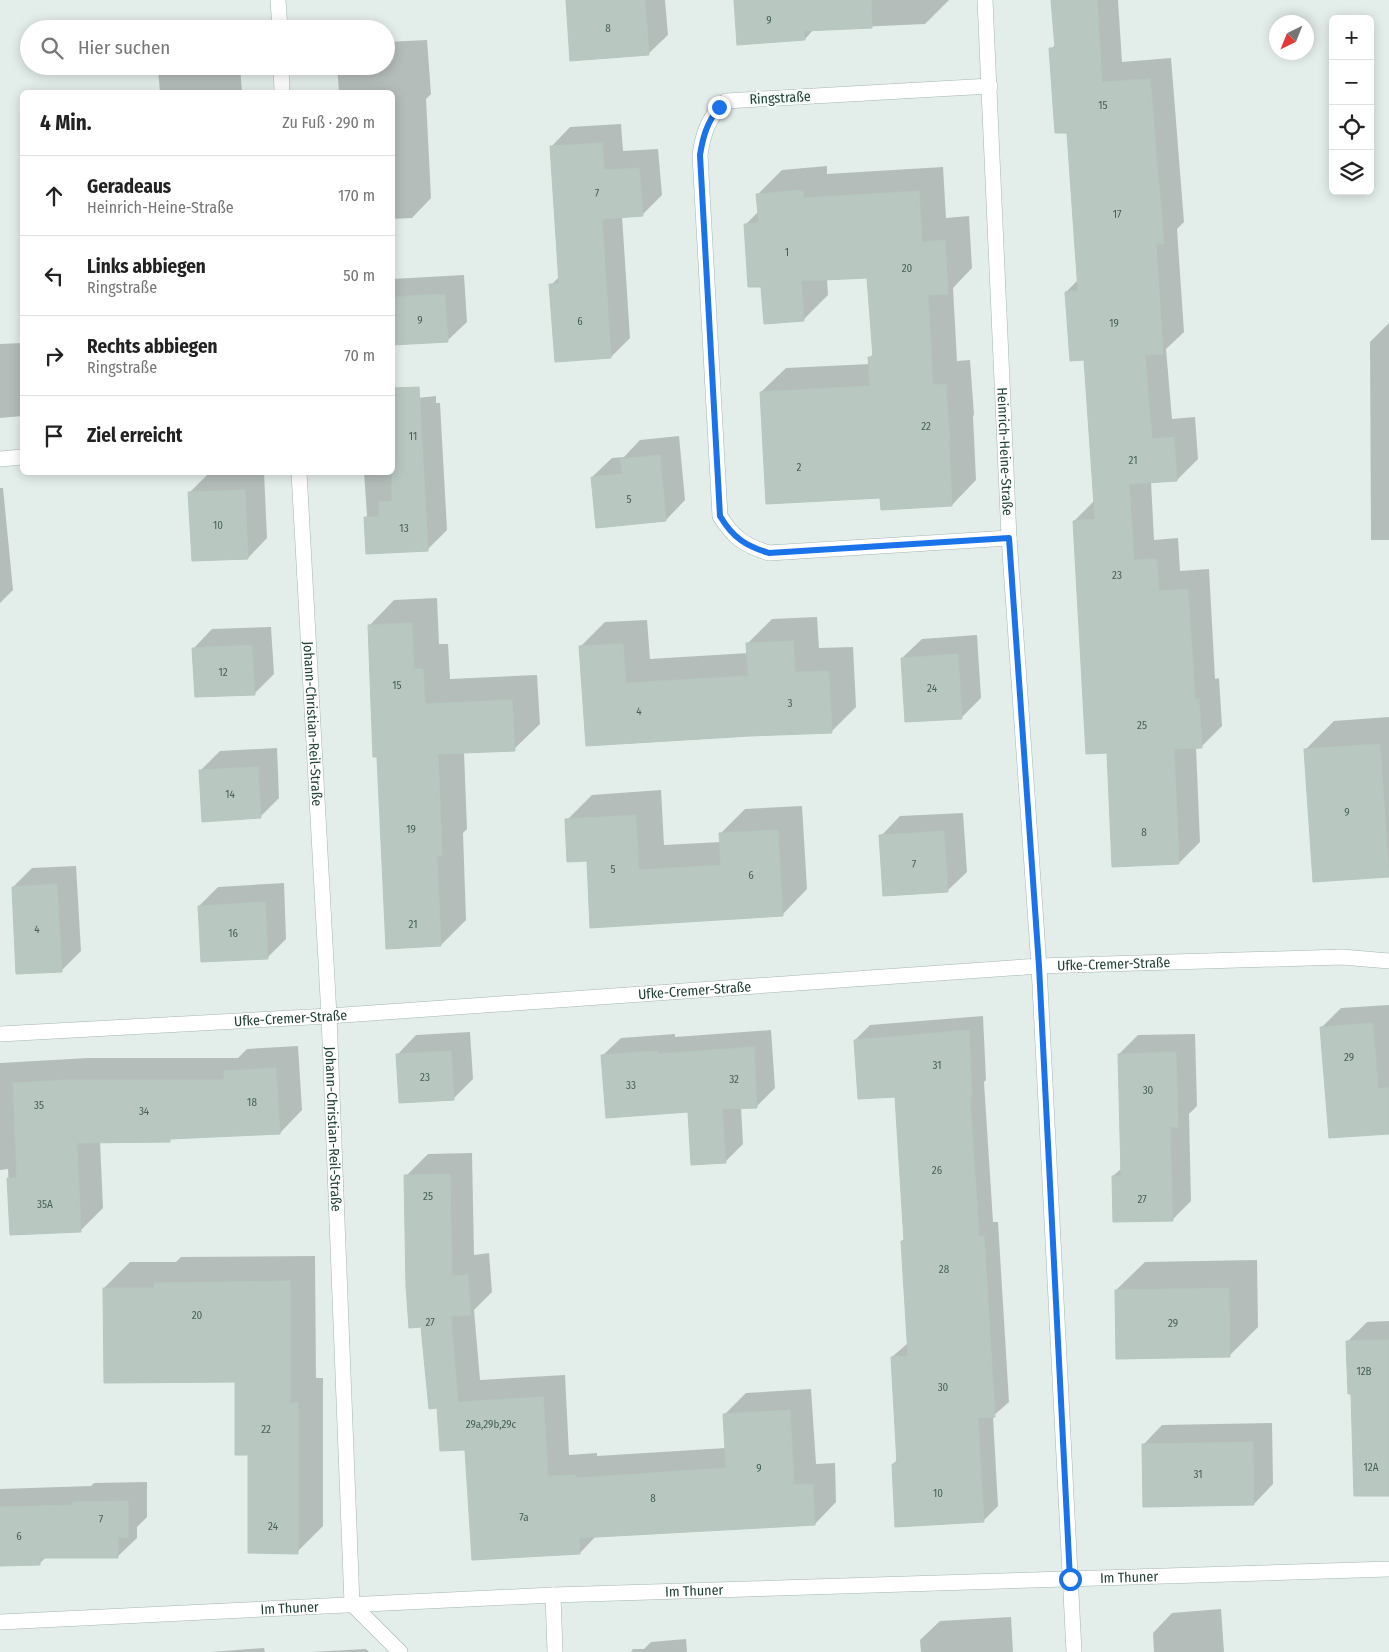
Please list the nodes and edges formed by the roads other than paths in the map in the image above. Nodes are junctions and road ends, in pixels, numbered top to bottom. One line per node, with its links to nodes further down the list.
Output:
1 (278, 0): 3 (street)
2 (985, 0): 5 (street, Heinrich-Heine-Straße)
3 (279, 20)
4 (281, 75): 6 (street)
5 (990, 86): 10 (street, Heinrich-Heine-Straße); 10 (street, Ringstraße)
6 (282, 90)
7 (20, 458): 8 (street)
8 (0, 459)
9 (299, 475): 13 (street, Johann-Christian-Reil-Straße)
10 (1009, 538): 12 (street, Heinrich-Heine-Straße)
11 (1389, 961): 12 (street, Ufke-Cremer-Straße)
12 (1039, 966): 13 (street, Ufke-Cremer-Straße); 16 (street, Heinrich-Heine-Straße)
13 (329, 1016): 14 (street, Ufke-Cremer-Straße); 18 (street, Johann-Christian-Reil-Straße)
14 (0, 1034)
15 (1389, 1569): 16 (street, Im Thuner)
16 (1070, 1579): 17 (street, Im Thuner); 22 (street, Heinrich-Heine-Straße)
17 (553, 1595): 18 (street, Im Thuner); 21 (street)
18 (352, 1604): 19 (street, Im Thuner); 20 (street)
19 (0, 1622)
20 (400, 1652)
21 (555, 1652)
22 (1074, 1652)

